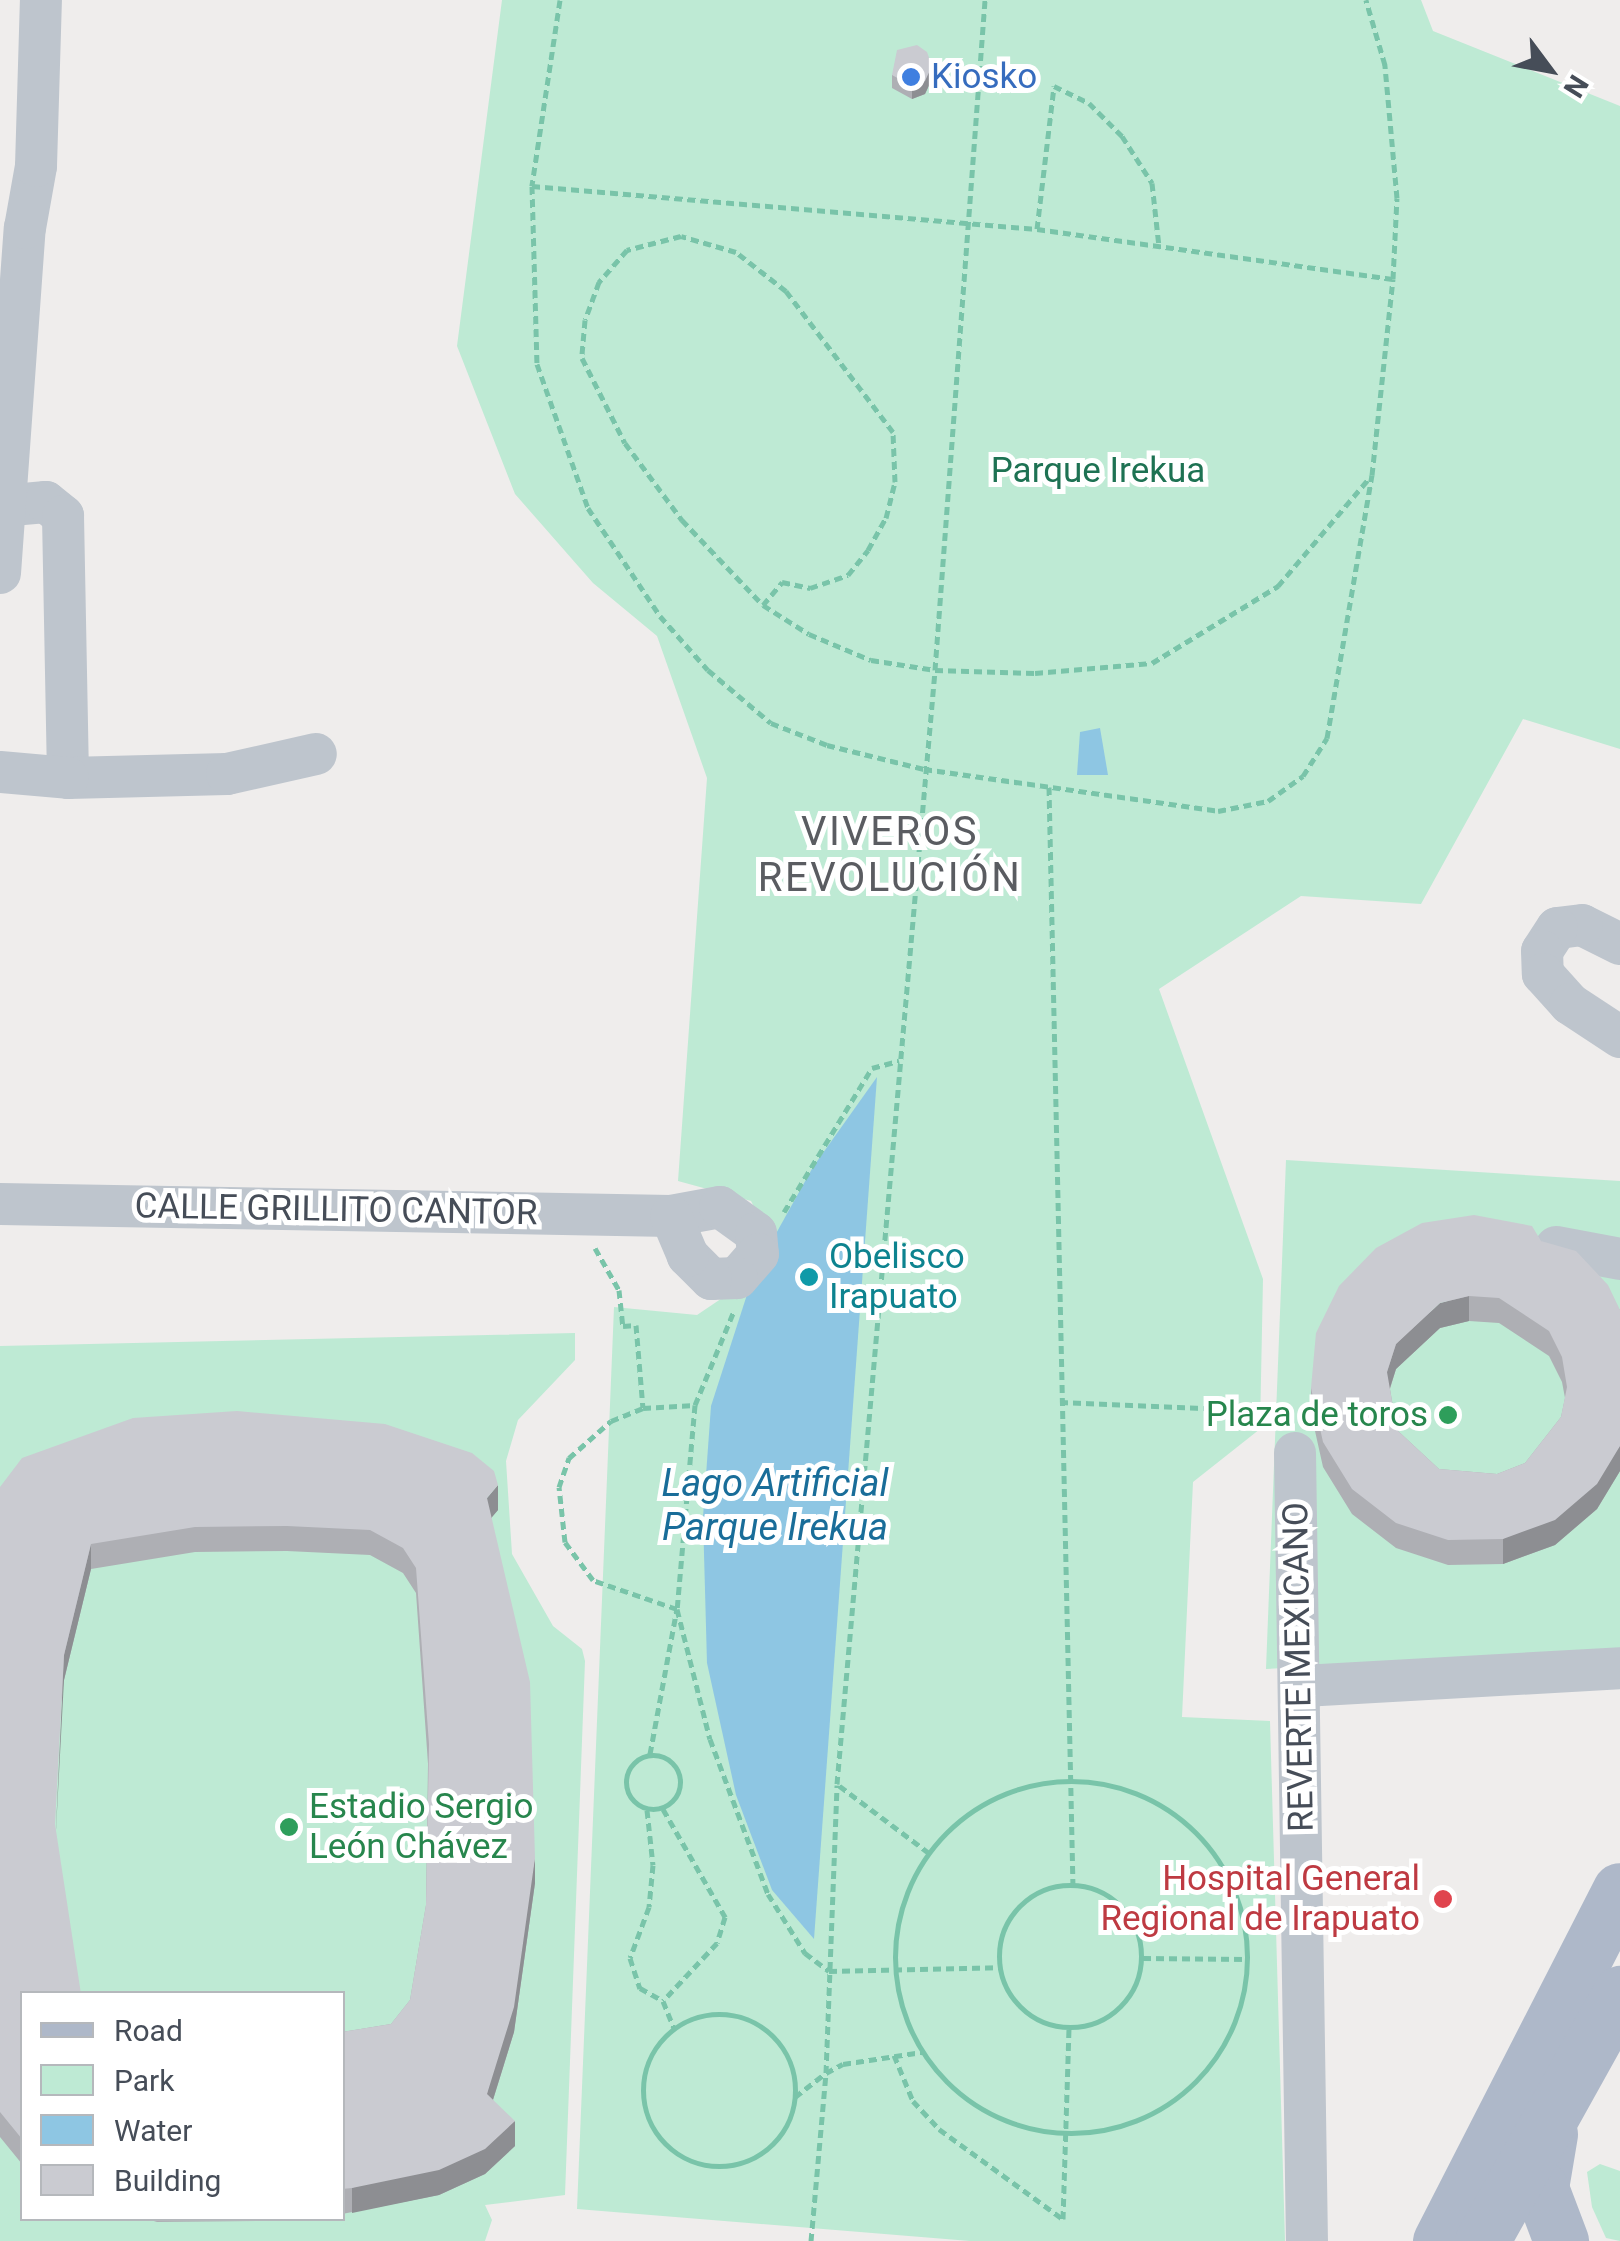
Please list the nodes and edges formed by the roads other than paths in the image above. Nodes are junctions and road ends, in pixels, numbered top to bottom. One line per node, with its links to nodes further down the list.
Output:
1 (41, 0): 2 (street)
2 (3, 504): 3 (street); 6 (street)
3 (0, 574)
4 (316, 754): 6 (street)
5 (0, 772): 6 (street)
6 (68, 778)
7 (1620, 944): 8 (street)
8 (1620, 1036)
9 (0, 1204): 10 (street, CALLE GRILLITO CANTOR)
10 (671, 1216)
11 (1556, 1247): 12 (street)
12 (1620, 1258)
13 (1294, 1453): 15 (street, REVERTE MEXICANO)
14 (1620, 1668): 15 (street)
15 (1303, 1686): 20 (street, REVERTE MEXICANO)
16 (1620, 1890): 18 (main road)
17 (1620, 1993): 18 (main road)
18 (1537, 2098): 19 (main road); 21 (main road); 24 (main road)
19 (1514, 2186): 22 (main road); 23 (main road)
20 (1306, 2241)
21 (1440, 2241)
22 (1482, 2241)
23 (1524, 2241)
24 (1561, 2241)

